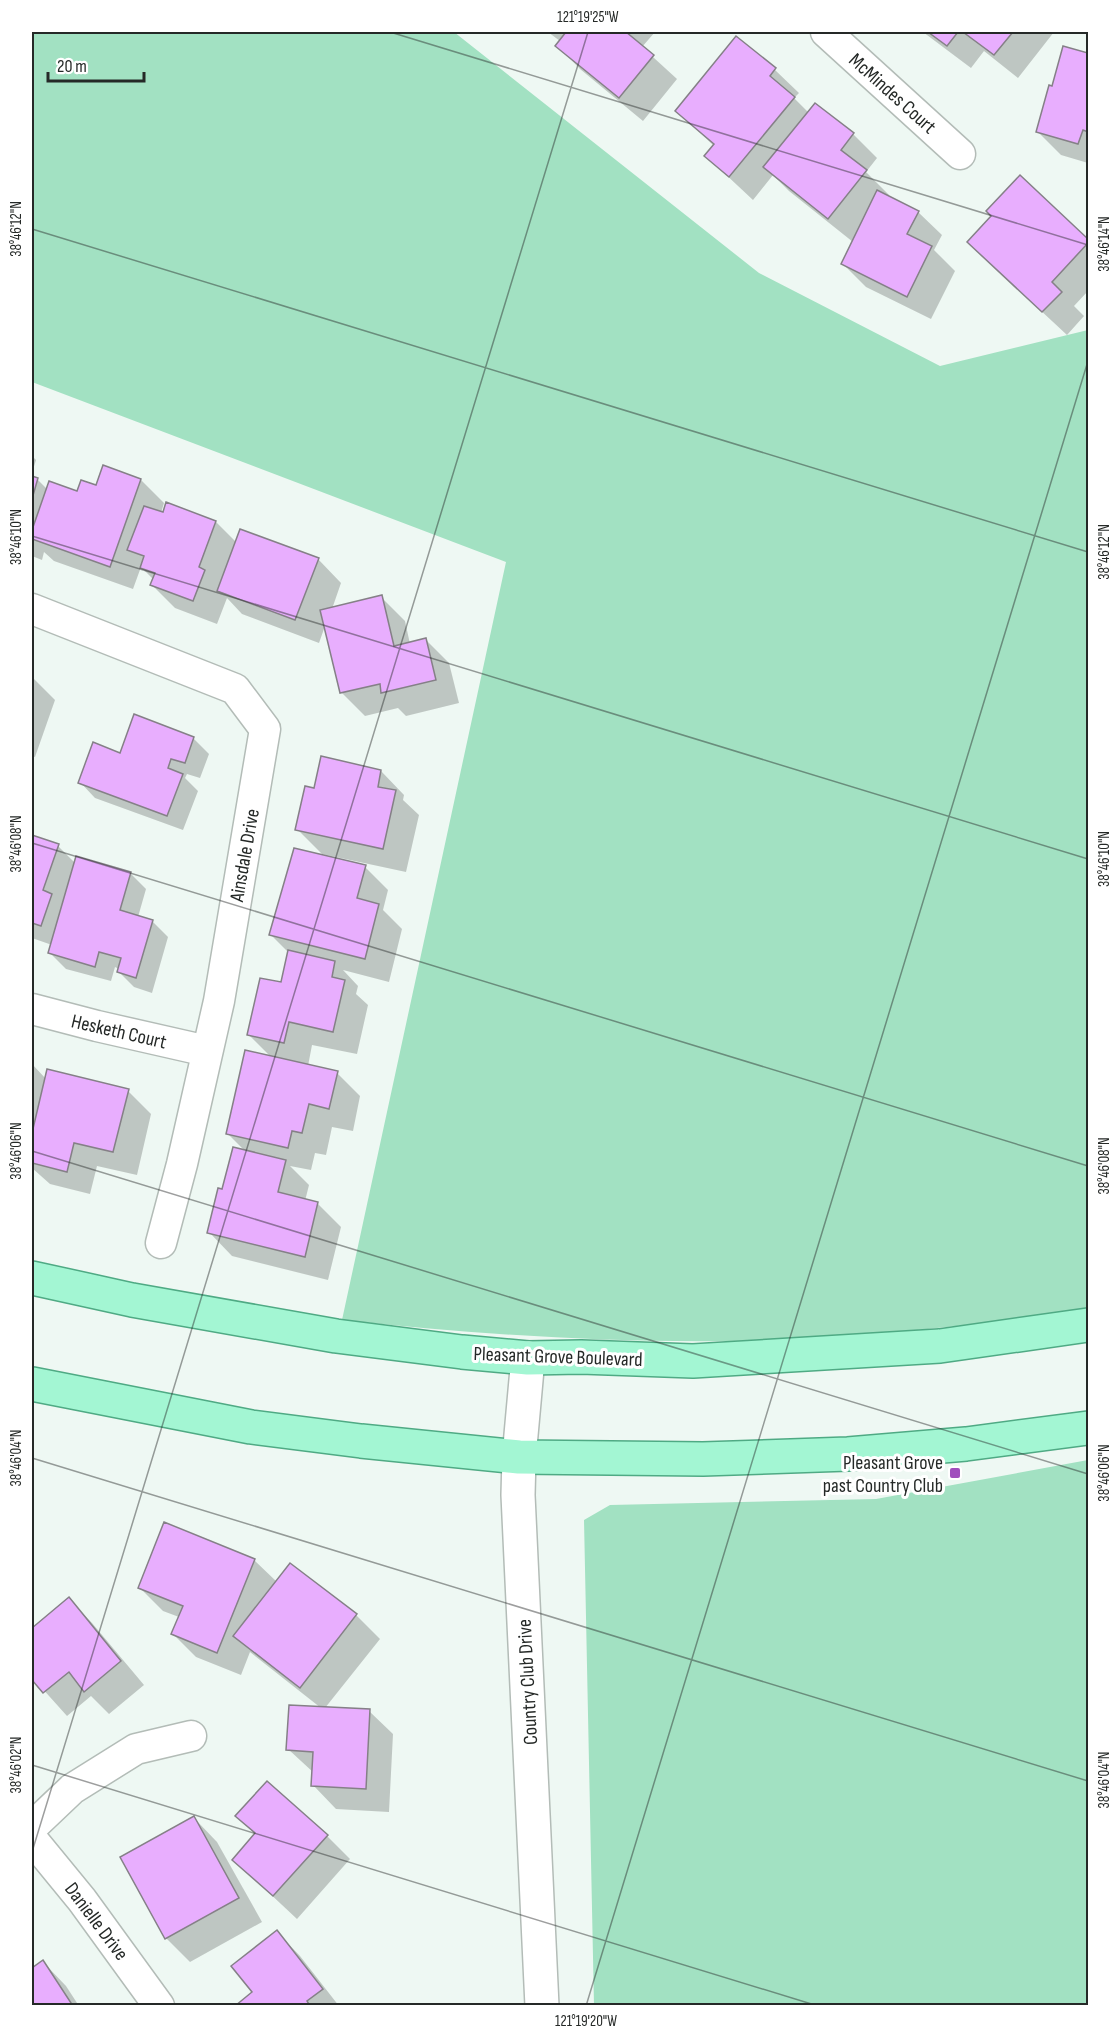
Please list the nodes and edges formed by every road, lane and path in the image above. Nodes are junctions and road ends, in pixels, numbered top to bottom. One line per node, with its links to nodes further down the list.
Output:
1 (826, 32): 2 (street, McMindes Court)
2 (960, 154)
3 (32, 609): 5 (street, Ainsdale Drive)
4 (32, 1009): 5 (street, Hesketh Court)
5 (207, 1051): 6 (street, Ainsdale Drive)
6 (161, 1243)
7 (32, 1278): 9 (main road, Pleasant Grove Boulevard)
8 (1089, 1324): 9 (main road, Pleasant Grove Boulevard)
9 (528, 1358): 12 (street, Country Club Drive)
10 (32, 1384): 12 (main road)
11 (1089, 1428): 12 (main road)
12 (519, 1457): 17 (street, Country Club Drive)
13 (191, 1736): 14 (street)
14 (32, 1827)
15 (32, 1839): 16 (street, Danielle Drive)
16 (159, 2006)
17 (542, 2006)

